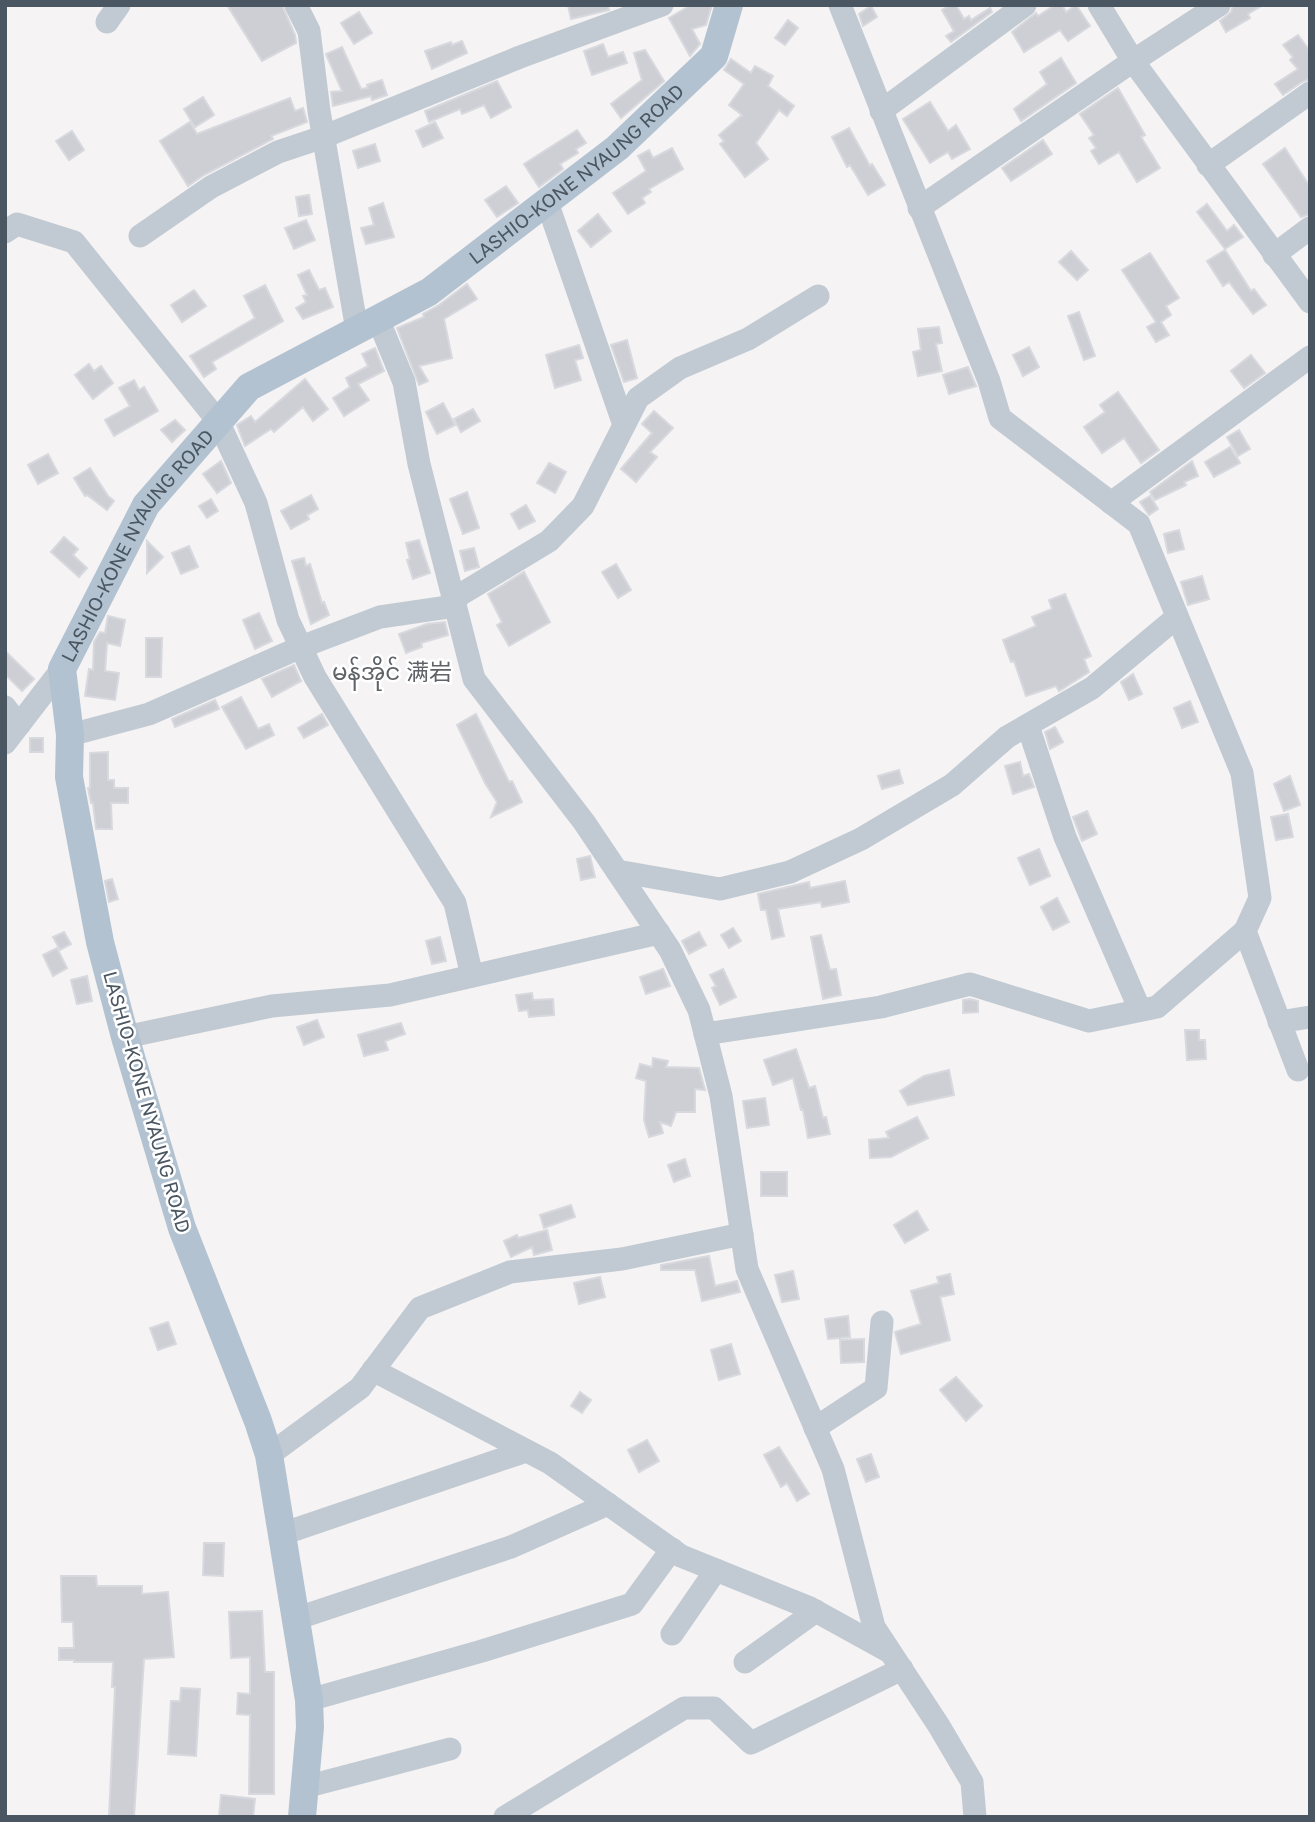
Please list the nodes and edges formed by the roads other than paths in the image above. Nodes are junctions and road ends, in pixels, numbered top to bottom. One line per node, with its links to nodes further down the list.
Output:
1 (296, 5): 11 (street)
2 (662, 5): 11 (street)
3 (729, 5): 13 (main road, LASHIO-KONE NYAUNG ROAD)
4 (1025, 5): 10 (street)
5 (1099, 5): 8 (street)
6 (1219, 5): 8 (street)
7 (846, 8): 10 (street)
8 (1133, 61): 12 (street); 14 (street)
9 (1310, 93): 12 (street)
10 (881, 111): 14 (street)
11 (323, 137): 17 (street); 21 (street)
12 (1208, 164): 18 (street)
13 (547, 202): 21 (main road, LASHIO-KONE NYAUNG ROAD); 24 (street)
14 (919, 208): 25 (street)
15 (1310, 228): 18 (street)
16 (5, 232): 23 (street)
17 (140, 236)
18 (1274, 255): 20 (street)
19 (818, 296): 24 (street)
20 (1310, 303)
21 (367, 324): 23 (main road, LASHIO-KONE NYAUNG ROAD); 26 (street)
22 (1310, 356): 25 (street)
23 (218, 421): 28 (street); 29 (main road, LASHIO-KONE NYAUNG ROAD)
24 (624, 425): 26 (street)
25 (1111, 503): 27 (street)
26 (454, 602): 28 (street); 33 (street)
27 (1177, 617): 31 (street); 34 (street)
28 (301, 647): 32 (street); 36 (street)
29 (62, 669): 30 (street); 32 (main road, LASHIO-KONE NYAUNG ROAD)
30 (10, 725)
31 (1028, 726): 33 (street); 37 (street)
32 (70, 736): 41 (main road, LASHIO-KONE NYAUNG ROAD)
33 (617, 871): 35 (street)
34 (1245, 931): 37 (street); 39 (street)
35 (659, 933): 36 (street); 40 (street)
36 (472, 976): 41 (street)
37 (1140, 1010): 40 (street)
38 (1310, 1017): 39 (street)
39 (1279, 1022): 42 (street)
40 (705, 1034): 43 (street)
41 (125, 1037): 48 (main road, LASHIO-KONE NYAUNG ROAD)
42 (1298, 1070)
43 (742, 1234): 45 (street); 46 (street)
44 (882, 1322): 46 (street)
45 (373, 1370): 47 (street); 48 (street)
46 (815, 1429): 56 (street)
47 (526, 1451): 49 (street); 50 (street)
48 (269, 1455): 50 (main road, LASHIO-KONE NYAUNG ROAD)
49 (608, 1504): 51 (street); 54 (street)
50 (282, 1534): 54 (main road, LASHIO-KONE NYAUNG ROAD)
51 (672, 1549): 52 (street); 58 (street)
52 (716, 1570): 53 (street); 55 (street)
53 (816, 1611): 56 (street); 57 (street)
54 (295, 1619): 58 (main road, LASHIO-KONE NYAUNG ROAD)
55 (672, 1634)
56 (896, 1661): 62 (street); 63 (street)
57 (745, 1662)
58 (309, 1700): 60 (main road, LASHIO-KONE NYAUNG ROAD)
59 (450, 1749): 60 (street)
60 (305, 1787): 61 (main road, LASHIO-KONE NYAUNG ROAD)
61 (302, 1817)
62 (505, 1817)
63 (975, 1817)

